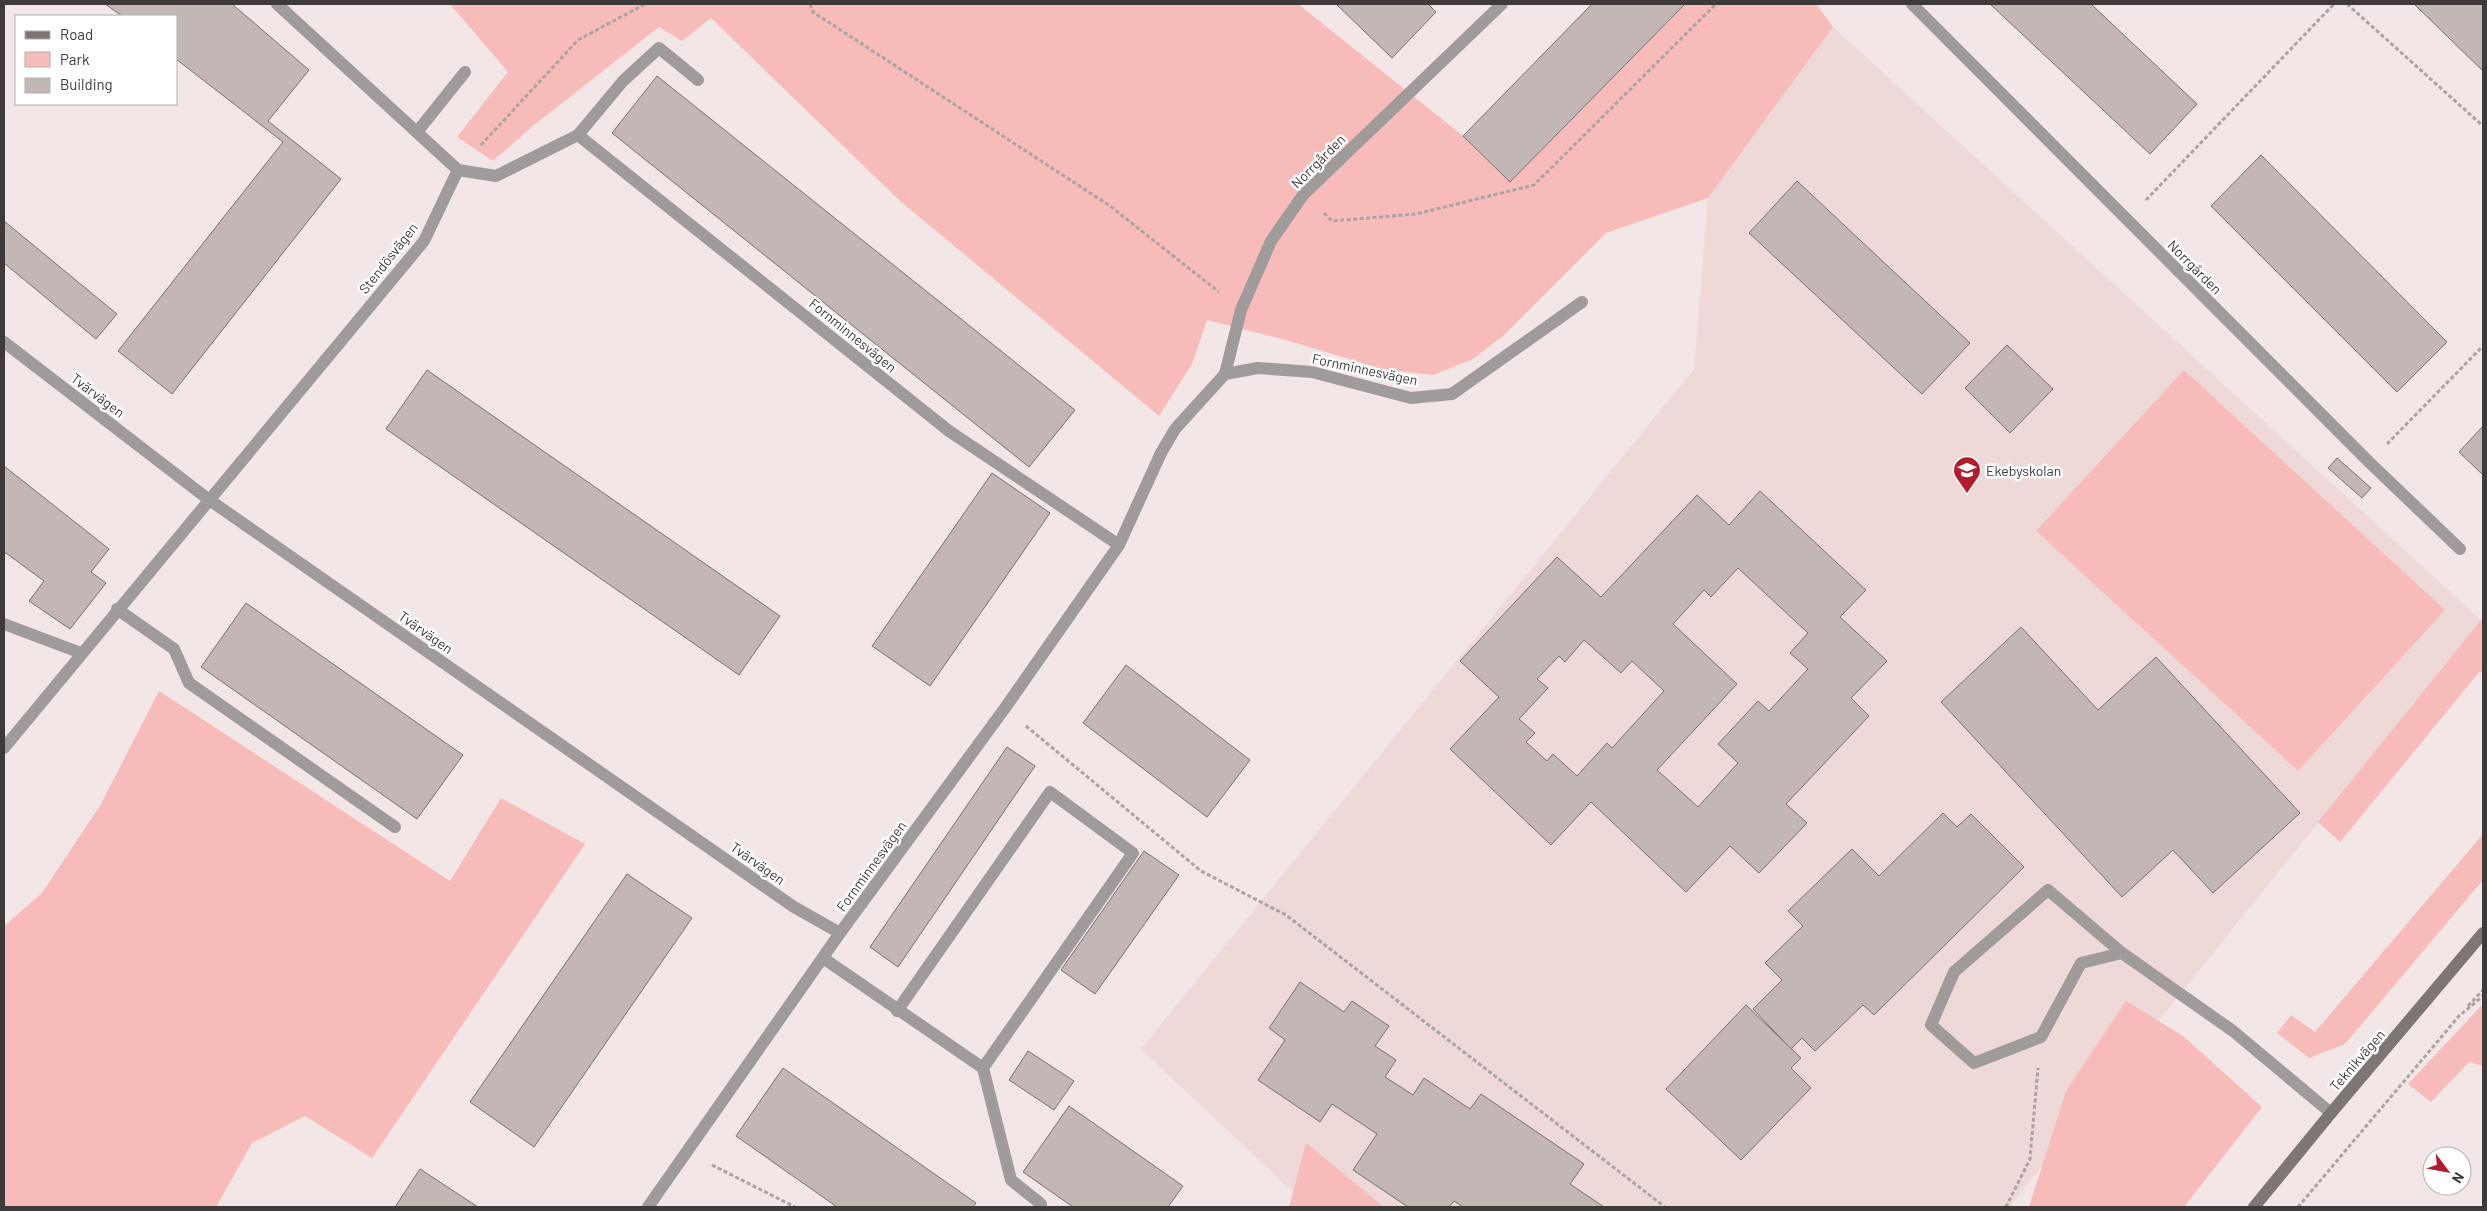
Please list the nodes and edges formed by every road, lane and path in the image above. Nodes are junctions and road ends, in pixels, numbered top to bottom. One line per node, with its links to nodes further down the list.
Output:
1 (276, 4): 12 (street)
2 (645, 4): 14 (path)
3 (810, 4): 18 (path)
4 (1716, 4): 15 (path)
5 (1912, 4): 16 (street, Norrgården)
6 (2334, 4): 16 (path)
7 (2347, 4): 11 (path)
8 (1495, 6): 15 (street, Norrgården)
9 (465, 72): 12 (street)
10 (698, 80): 13 (street)
11 (2483, 126)
12 (417, 132): 14 (street)
13 (578, 135): 14 (street); 24 (street, Fornminnesvägen)
14 (458, 170): 23 (street, Stendösvägen)
15 (1303, 195): 18 (street, Norrgården)
16 (2127, 220): 22 (street, Norrgården)
17 (1582, 302): 21 (street, Fornminnesvägen)
18 (1241, 310): 21 (street, Norrgården)
19 (4, 342): 23 (street, Tvärvägen)
20 (2483, 346): 22 (path)
21 (1224, 374): 24 (street, Fornminnesvägen)
22 (2369, 462): 25 (street, Norrgården)
23 (208, 498): 26 (street, Stendösvägen); 32 (street, Tvärvägen)
24 (1119, 545): 29 (street, Fornminnesvägen)
25 (2460, 549)
26 (117, 609): 28 (street, Stendösvägen); 31 (street)
27 (4, 624): 28 (street)
28 (81, 654): 30 (street, Stendösvägen)
29 (1005, 708): 32 (street, Fornminnesvägen); 47 (path)
30 (4, 748)
31 (395, 827)
32 (840, 933): 35 (street, Fornminnesvägen)
33 (2483, 933): 42 (street, Teknikvägen)
34 (2122, 953): 40 (street); 40 (street); 42 (street)
35 (822, 958): 38 (street); 43 (street, Fornminnesvägen)
36 (2483, 990): 39 (path)
37 (2483, 996): 39 (path)
38 (897, 1011): 41 (street); 41 (street)
39 (2459, 1016): 50 (path)
40 (2041, 1037): 48 (path)
41 (983, 1068): 44 (street)
42 (2330, 1113): 49 (street, Teknikvägen)
43 (687, 1152): 45 (street, Fornminnesvägen); 46 (path)
44 (1041, 1204)
45 (648, 1207)
46 (795, 1207)
47 (1665, 1207)
48 (2006, 1207)
49 (2254, 1207)
50 (2298, 1207)

